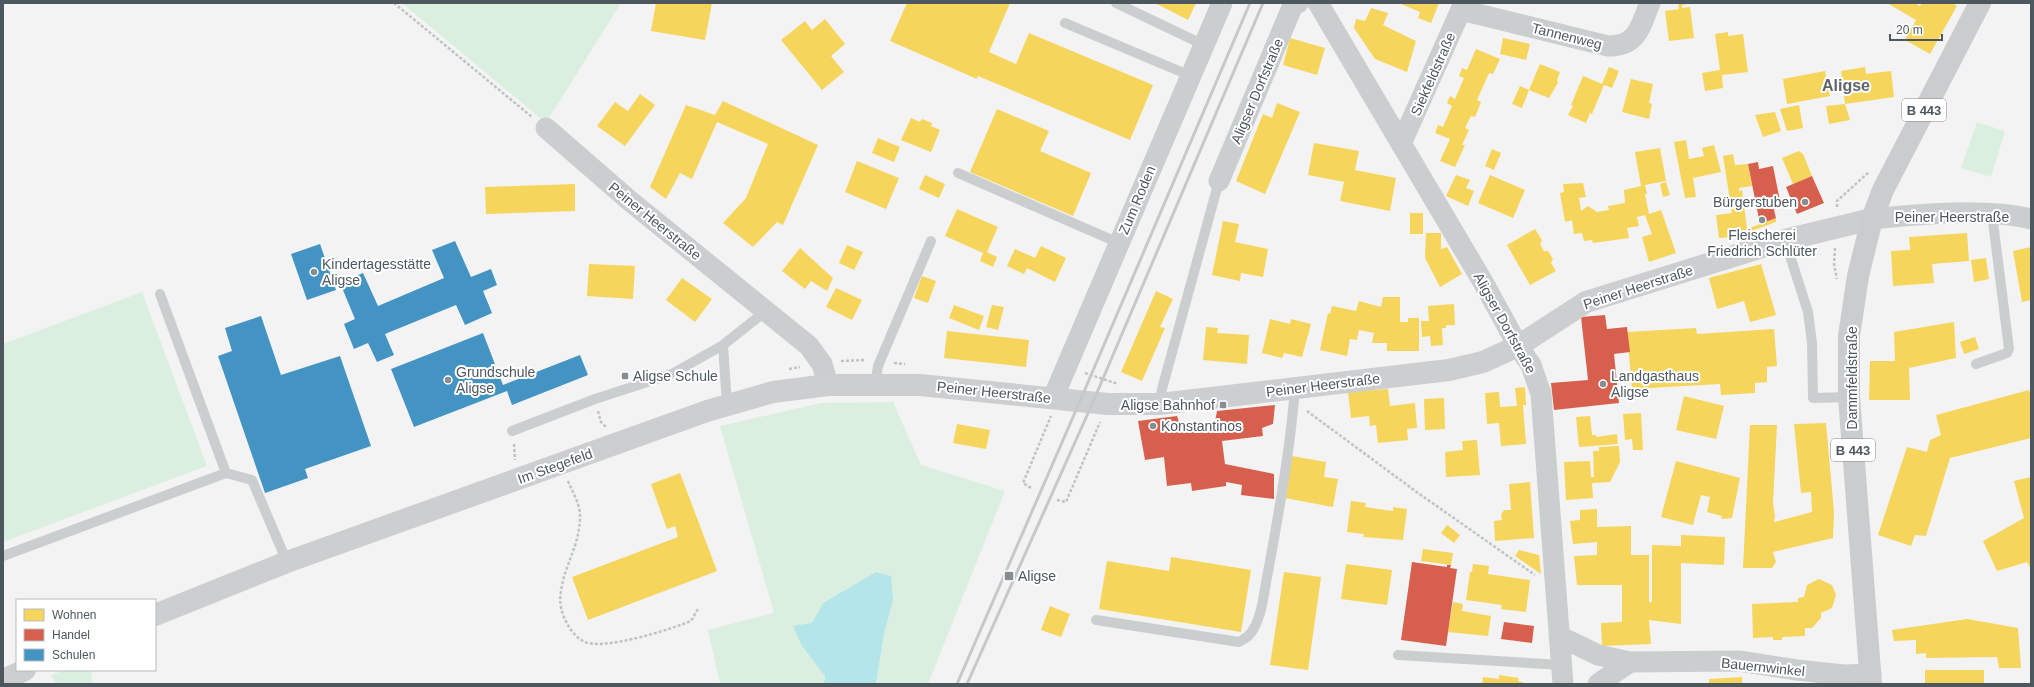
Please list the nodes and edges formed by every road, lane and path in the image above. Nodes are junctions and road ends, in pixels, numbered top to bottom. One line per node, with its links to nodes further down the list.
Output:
1 (394, 3): 12 (path)
2 (1116, 3): 10 (lane)
3 (1222, 3): 10 (street, Zum Roden)
4 (1298, 3): 15 (street, Aligser Dorfstraße)
5 (1318, 3): 13 (street, Aligser Dorfstraße)
6 (1650, 3): 8 (street, Tannenweg)
7 (1980, 3): 17 (main road, Dammfeldstraße / B 443)
8 (1463, 7): 13 (street, Siekfeldstraße)
9 (1065, 23): 11 (lane)
10 (1204, 45): 11 (street, Zum Roden)
11 (1191, 76): 21 (street, Zum Roden)
12 (546, 128): 23 (street, Peiner Heerstraße)
13 (1401, 144): 25 (street, Aligser Dorfstraße)
14 (958, 173): 21 (lane)
15 (1218, 181): 34 (lane)
16 (1992, 214): 17 (street, Peiner Heerstraße); 18 (street, Peiner Heerstraße); 26 (lane)
17 (1872, 218): 19 (street, Peiner Heerstraße); 30 (main road, Dammfeldstraße / B 443)
18 (2031, 219)
19 (1785, 240): 25 (street, Peiner Heerstraße); 30 (lane)
20 (931, 241): 28 (lane)
21 (1119, 243): 31 (street, Zum Roden)
22 (160, 294): 40 (lane)
23 (766, 311): 24 (lane); 27 (street, Peiner Heerstraße)
24 (723, 345): 32 (lane); 35 (lane)
25 (1518, 346): 29 (street, Peiner Heerstraße); 45 (street, Aligser Dorfstraße)
26 (1976, 364)
27 (828, 385): 28 (street, Peiner Heerstraße); 35 (street, Im Stegefeld)
28 (875, 385): 31 (street, Peiner Heerstraße)
29 (1294, 395): 34 (street, Peiner Heerstraße); 45 (path); 48 (lane)
30 (1848, 397): 54 (main road, Dammfeldstraße / B 443)
31 (1053, 398): 33 (street, Peiner Heerstraße); 41 (path)
32 (595, 399): 36 (lane); 37 (path)
33 (1108, 404): 34 (street, Peiner Heerstraße); 42 (path)
34 (1160, 404)
35 (726, 406): 37 (street, Im Stegefeld)
36 (512, 431): 38 (path)
37 (627, 441): 39 (street, Im Stegefeld)
38 (515, 464)
39 (562, 464): 44 (street, Im Stegefeld); 46 (path)
40 (226, 473): 43 (lane); 44 (lane)
41 (1032, 488)
42 (1057, 500)
43 (3, 556)
44 (287, 562): 47 (street, Im Stegefeld)
45 (1555, 589): 49 (street, Aligser Dorfstraße)
46 (698, 609)
47 (156, 615)
48 (1096, 620)
49 (1559, 636): 51 (street, Bauernwinkel); 53 (street, Aligser Dorfstraße)
50 (1398, 655): 53 (lane)
51 (1630, 662): 54 (street, Bauernwinkel); 56 (street)
52 (23, 671): 55 (street)
53 (1562, 675)
54 (1871, 679)
55 (3, 680)
56 (1598, 684)

